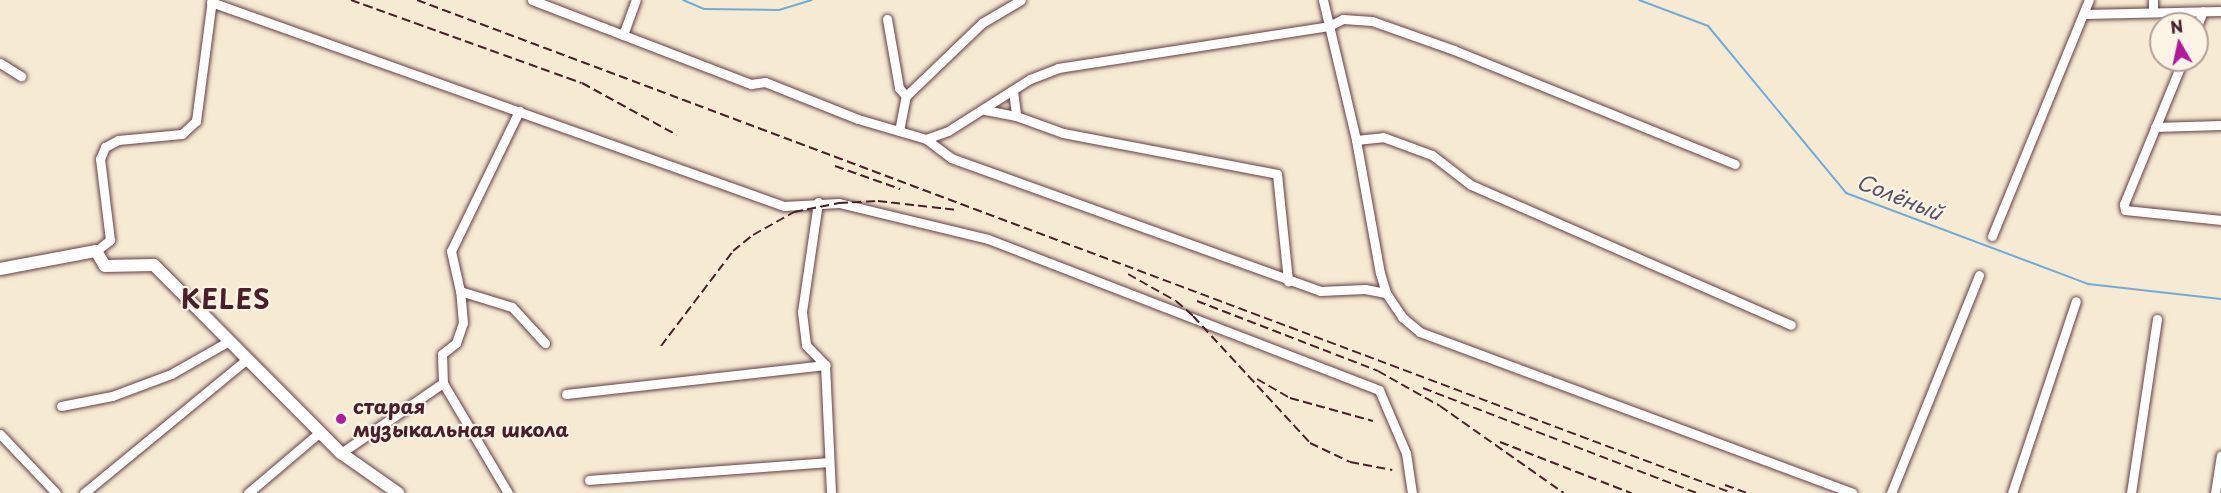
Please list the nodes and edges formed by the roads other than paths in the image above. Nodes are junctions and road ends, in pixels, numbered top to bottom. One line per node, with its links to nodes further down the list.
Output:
1 (532, 0): 15 (street)
2 (636, 0): 15 (street)
3 (1021, 0): 20 (street)
4 (1323, 0): 14 (street)
5 (2089, 0): 12 (street)
6 (2153, 0): 11 (street)
7 (211, 1): 22 (street); 33 (street)
8 (2221, 10): 9 (street)
9 (2203, 11): 11 (street)
10 (2149, 12): 12 (street)
11 (2153, 12)
12 (2084, 14): 32 (street)
13 (887, 19): 20 (street)
14 (1329, 26): 19 (street); 28 (street); 29 (street)
15 (623, 35): 26 (street)
16 (0, 63): 18 (street)
17 (2178, 72): 25 (street)
18 (21, 76)
19 (1013, 90): 21 (street); 23 (street)
20 (906, 96): 26 (street)
21 (985, 110): 23 (street); 27 (street)
22 (519, 111): 30 (street); 37 (street)
23 (1017, 116): 36 (street)
24 (2221, 125): 25 (street)
25 (2155, 127): 31 (street)
26 (899, 131): 27 (street)
27 (926, 139): 36 (street)
28 (1356, 140): 38 (street); 41 (street)
29 (1735, 164)
30 (818, 202): 45 (street); 61 (street)
31 (2221, 220)
32 (1992, 236)
33 (96, 250): 34 (street); 42 (street)
34 (0, 269)
35 (1979, 275): 63 (street)
36 (1288, 281): 38 (street)
37 (460, 291): 43 (street); 46 (street)
38 (1386, 293): 62 (street)
39 (2076, 301): 64 (street)
40 (2157, 319): 65 (street)
41 (1791, 325)
42 (230, 341): 44 (street); 48 (street)
43 (545, 343)
44 (247, 359): 49 (street); 56 (street)
45 (825, 365): 47 (street); 53 (street)
46 (443, 383): 51 (street); 59 (street)
47 (566, 394)
48 (61, 406)
49 (320, 432): 51 (street); 57 (street)
50 (0, 434): 55 (street)
51 (341, 453): 58 (street)
52 (2221, 455): 66 (street)
53 (828, 462): 54 (street); 60 (street)
54 (588, 480)
55 (56, 493)
56 (84, 493)
57 (248, 493)
58 (398, 493)
59 (508, 493)
60 (831, 493)
61 (1412, 493)
62 (1852, 493)
63 (1891, 493)
64 (2012, 493)
65 (2131, 493)
66 (2215, 493)

